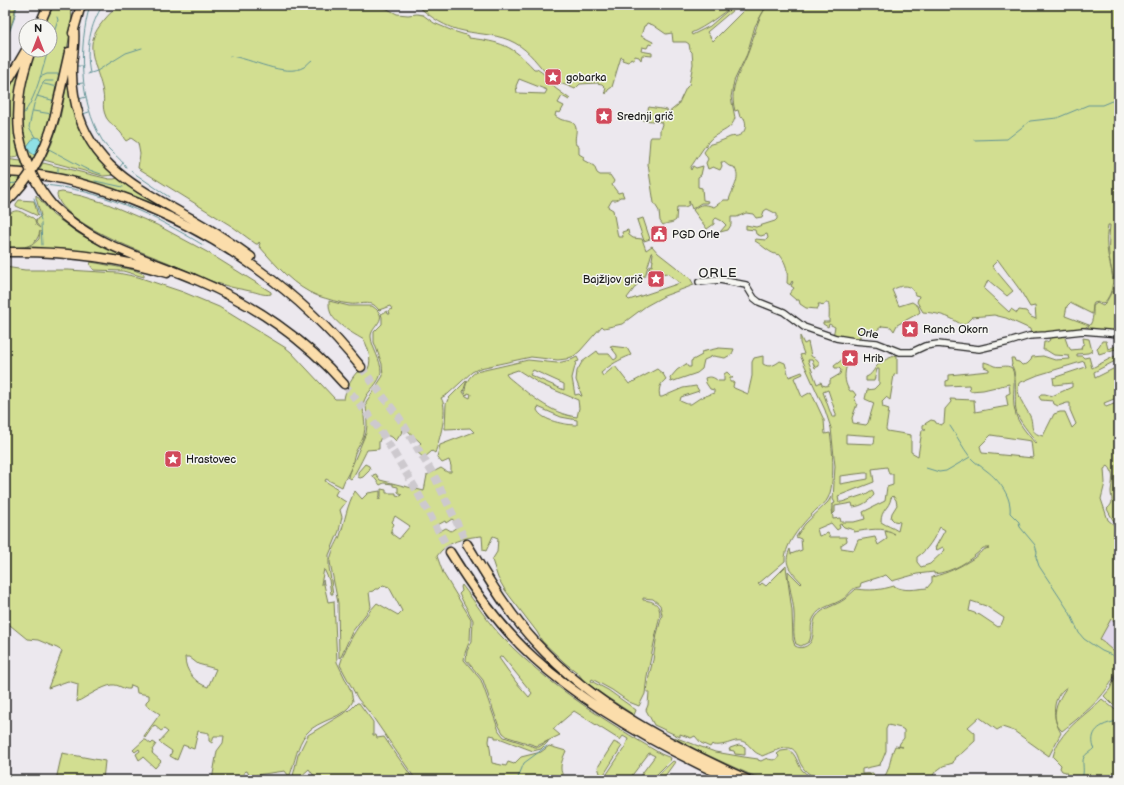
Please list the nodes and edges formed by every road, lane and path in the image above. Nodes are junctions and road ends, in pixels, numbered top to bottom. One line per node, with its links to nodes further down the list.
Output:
1 (48, 5): 3 (highway)
2 (81, 5): 4 (highway)
3 (43, 18)
4 (74, 29): 9 (highway, bridge); 12 (highway)
5 (21, 58): 7 (highway)
6 (29, 58): 13 (highway, bridge)
7 (5, 86)
8 (5, 172): 12 (highway)
9 (5, 203)
10 (5, 252): 13 (highway)
11 (699, 282): 14 (street, Orle)
12 (283, 288): 15 (highway)
13 (217, 289): 16 (highway)
14 (1119, 334)
15 (361, 367)
16 (344, 384)
17 (467, 544): 20 (highway)
18 (450, 552): 19 (highway)
19 (732, 780)
20 (748, 780)

